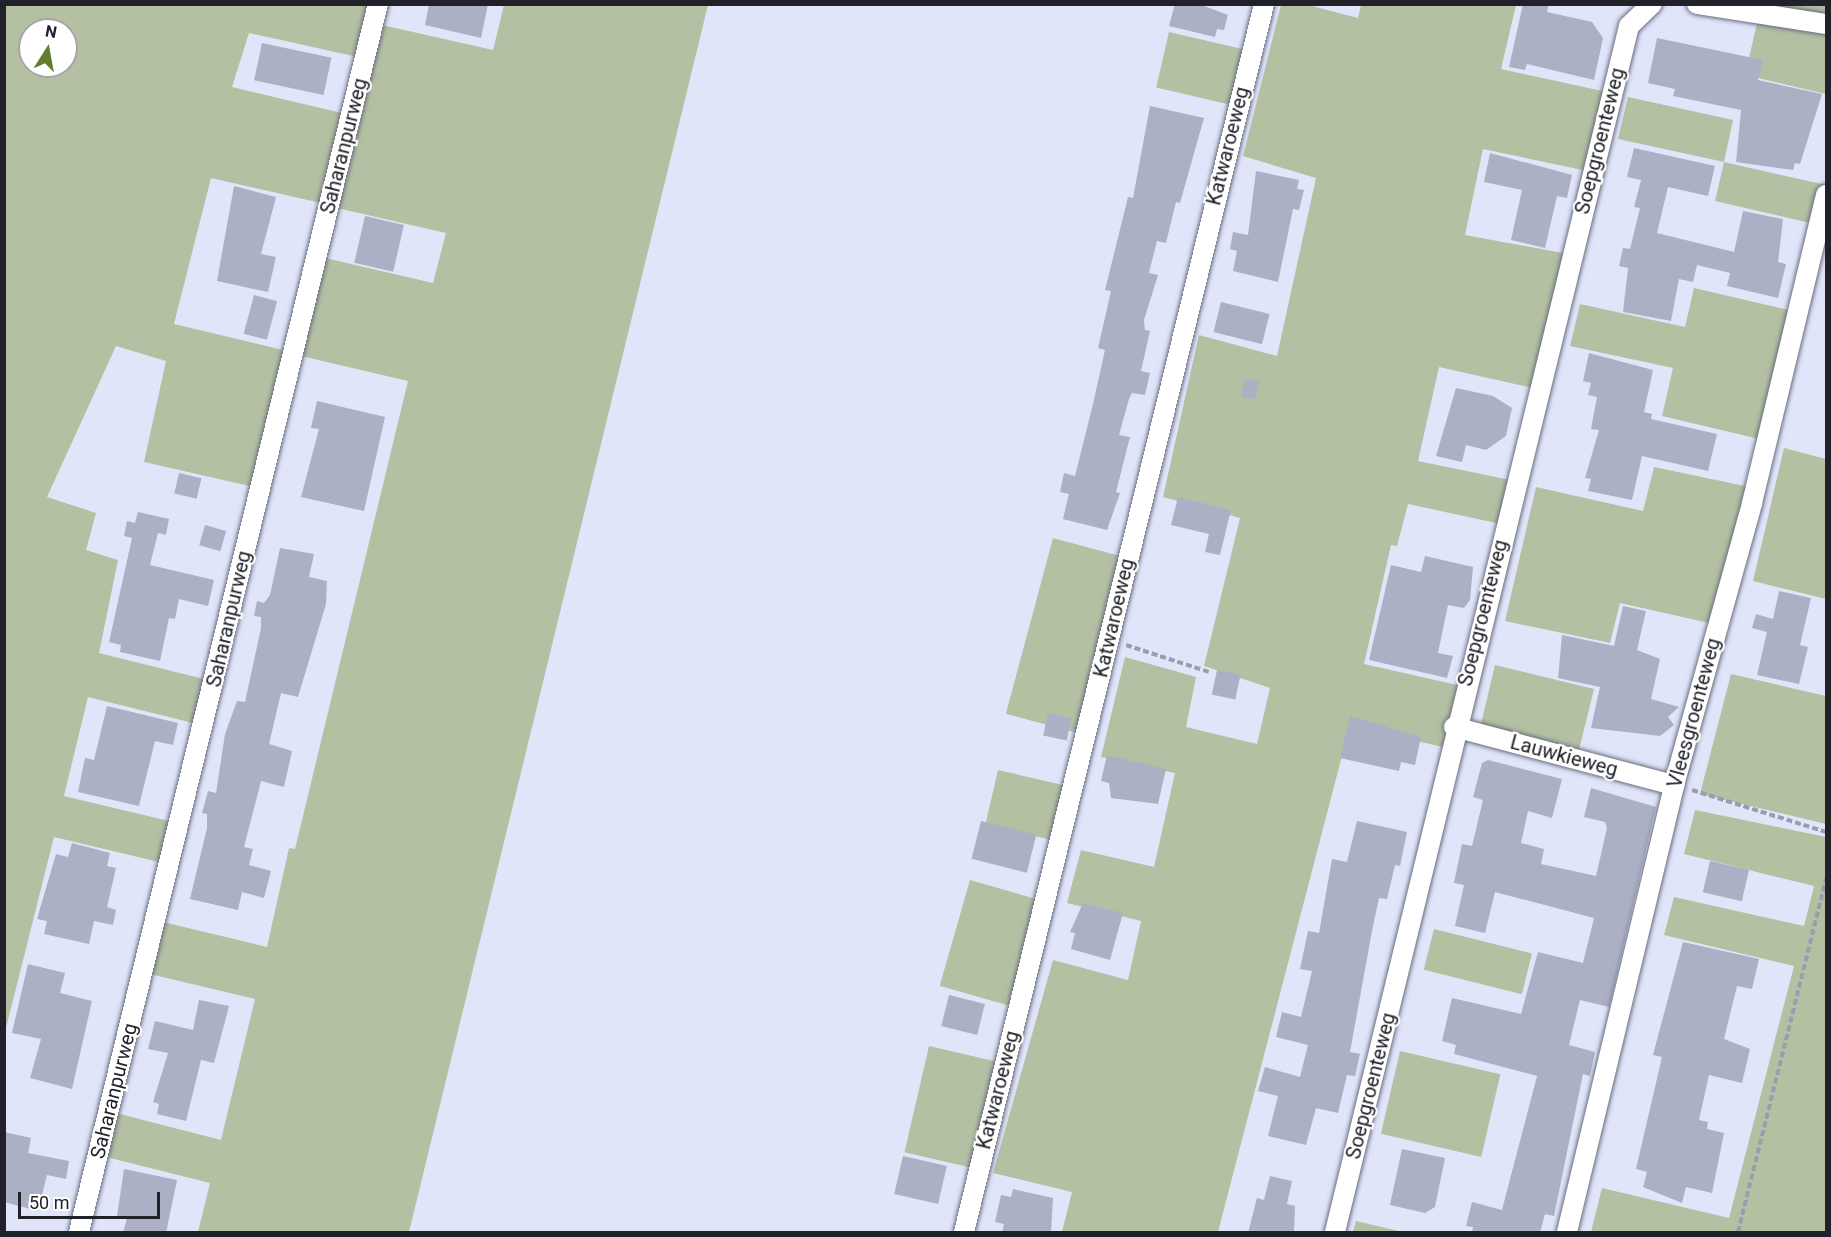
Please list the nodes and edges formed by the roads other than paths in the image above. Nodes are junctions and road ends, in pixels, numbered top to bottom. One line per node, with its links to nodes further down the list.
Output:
1 (378, 4): 9 (street, Saharanpurweg)
2 (1264, 4): 10 (street, Katwaroeweg)
3 (1652, 4): 7 (street, Soepgroenteweg)
4 (1697, 4): 5 (street)
5 (1827, 24)
6 (1827, 195): 8 (street, Vleesgroenteweg)
7 (1455, 727): 8 (street, Lauwkieweg); 11 (street, Soepgroenteweg)
8 (1674, 785): 12 (street, Vleesgroenteweg)
9 (79, 1233)
10 (964, 1233)
11 (1335, 1233)
12 (1567, 1233)

